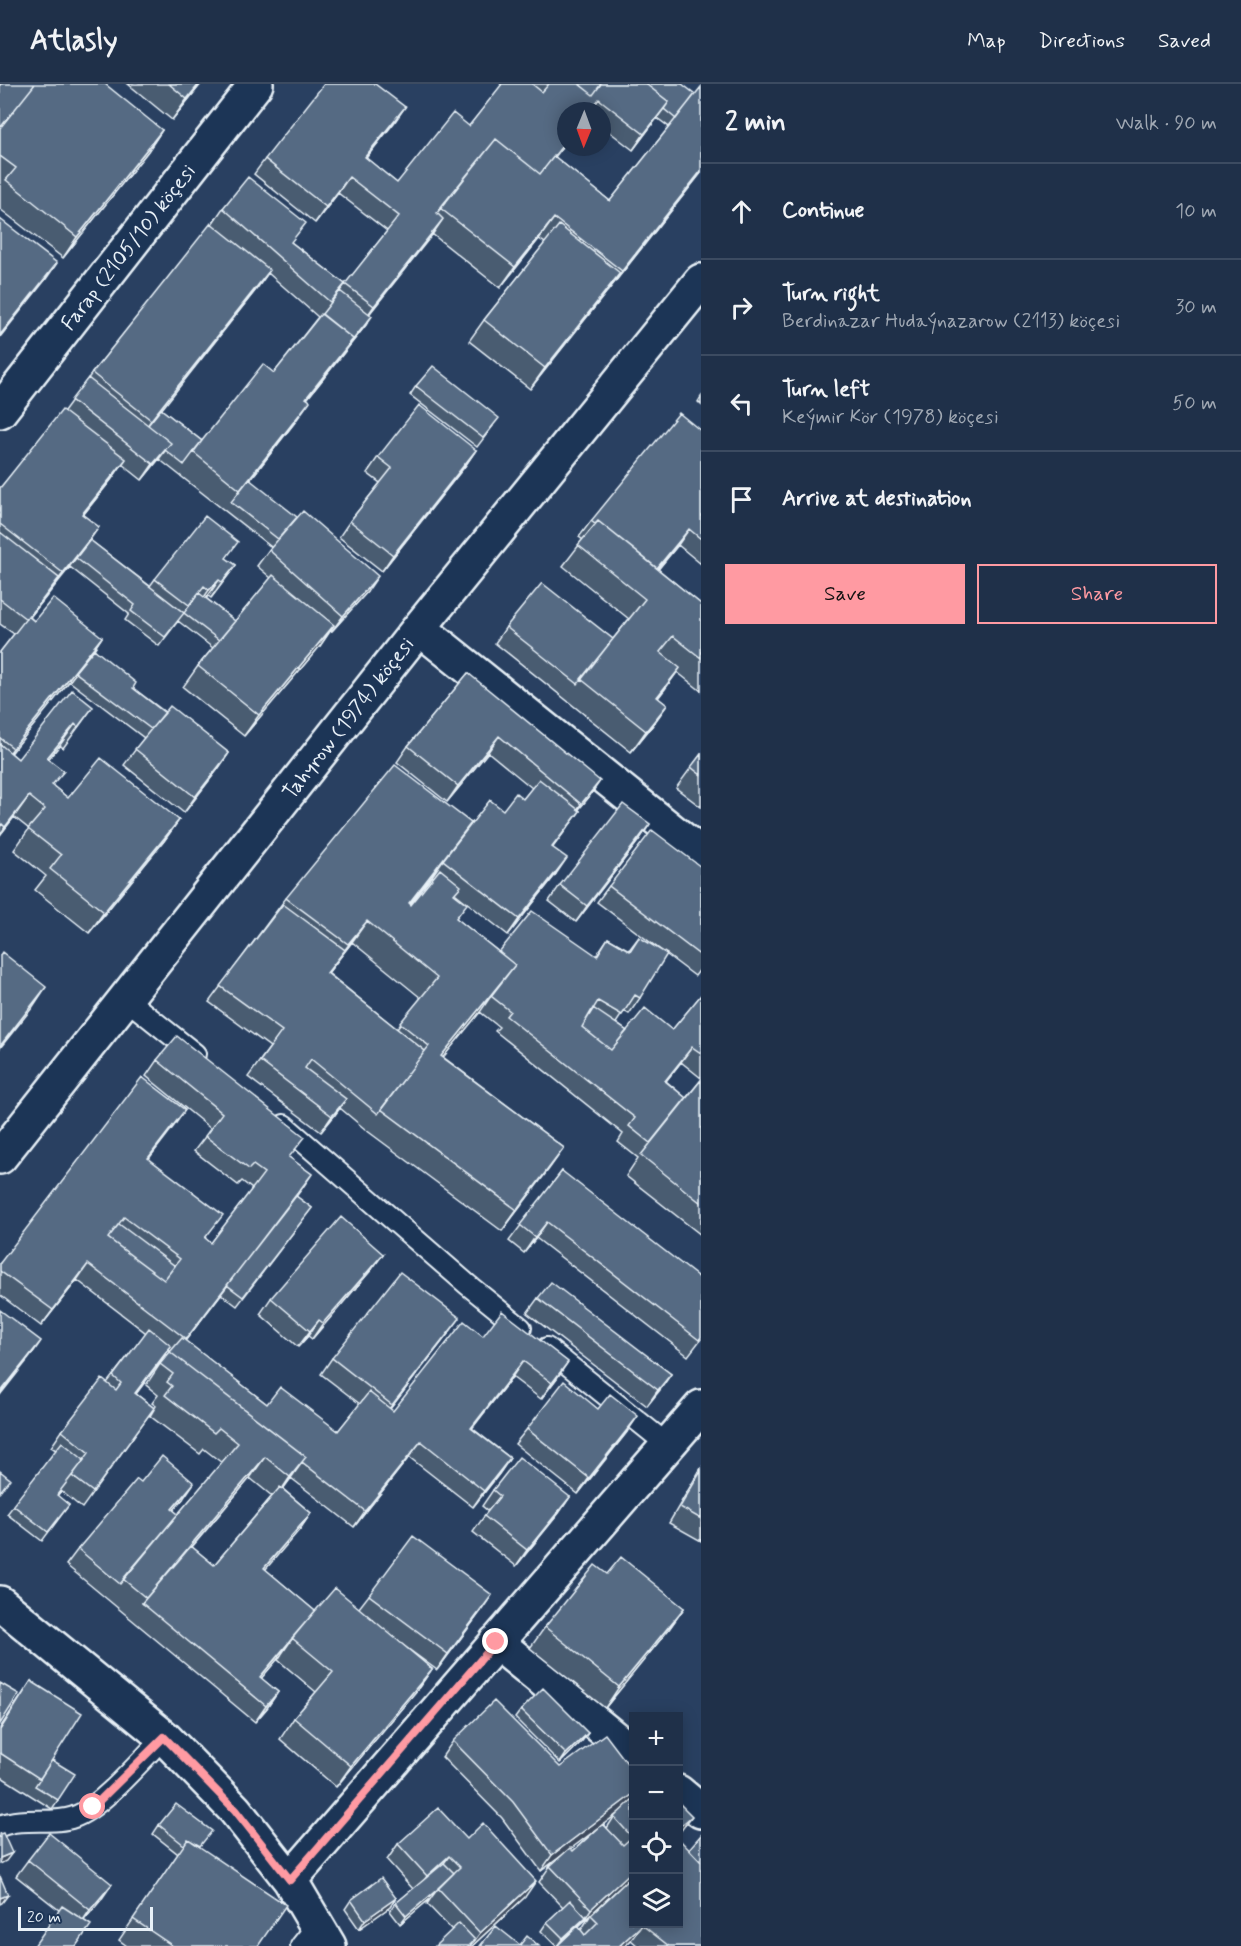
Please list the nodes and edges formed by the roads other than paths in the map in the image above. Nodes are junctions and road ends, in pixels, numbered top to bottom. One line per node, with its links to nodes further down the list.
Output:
1 (256, 84): 3 (street, Farap (2105/10) köçesi)
2 (701, 281): 4 (street, Tahyrow (1974) köçesi)
3 (0, 411)
4 (419, 628): 5 (street); 6 (street, Tahyrow (1974) köçesi)
5 (701, 854)
6 (126, 999): 7 (lane); 9 (street, Tahyrow (1974) köçesi)
7 (208, 1064)
8 (272, 1116): 11 (lane)
9 (0, 1157)
10 (701, 1407): 11 (street)
11 (669, 1446): 13 (street)
12 (0, 1603): 14 (street)
13 (496, 1642): 15 (street); 19 (street)
14 (164, 1737): 18 (lane); 19 (street)
15 (629, 1752)
16 (683, 1796): 17 (street)
17 (701, 1811)
18 (0, 1827)
19 (290, 1880): 20 (street)
20 (316, 1939)

